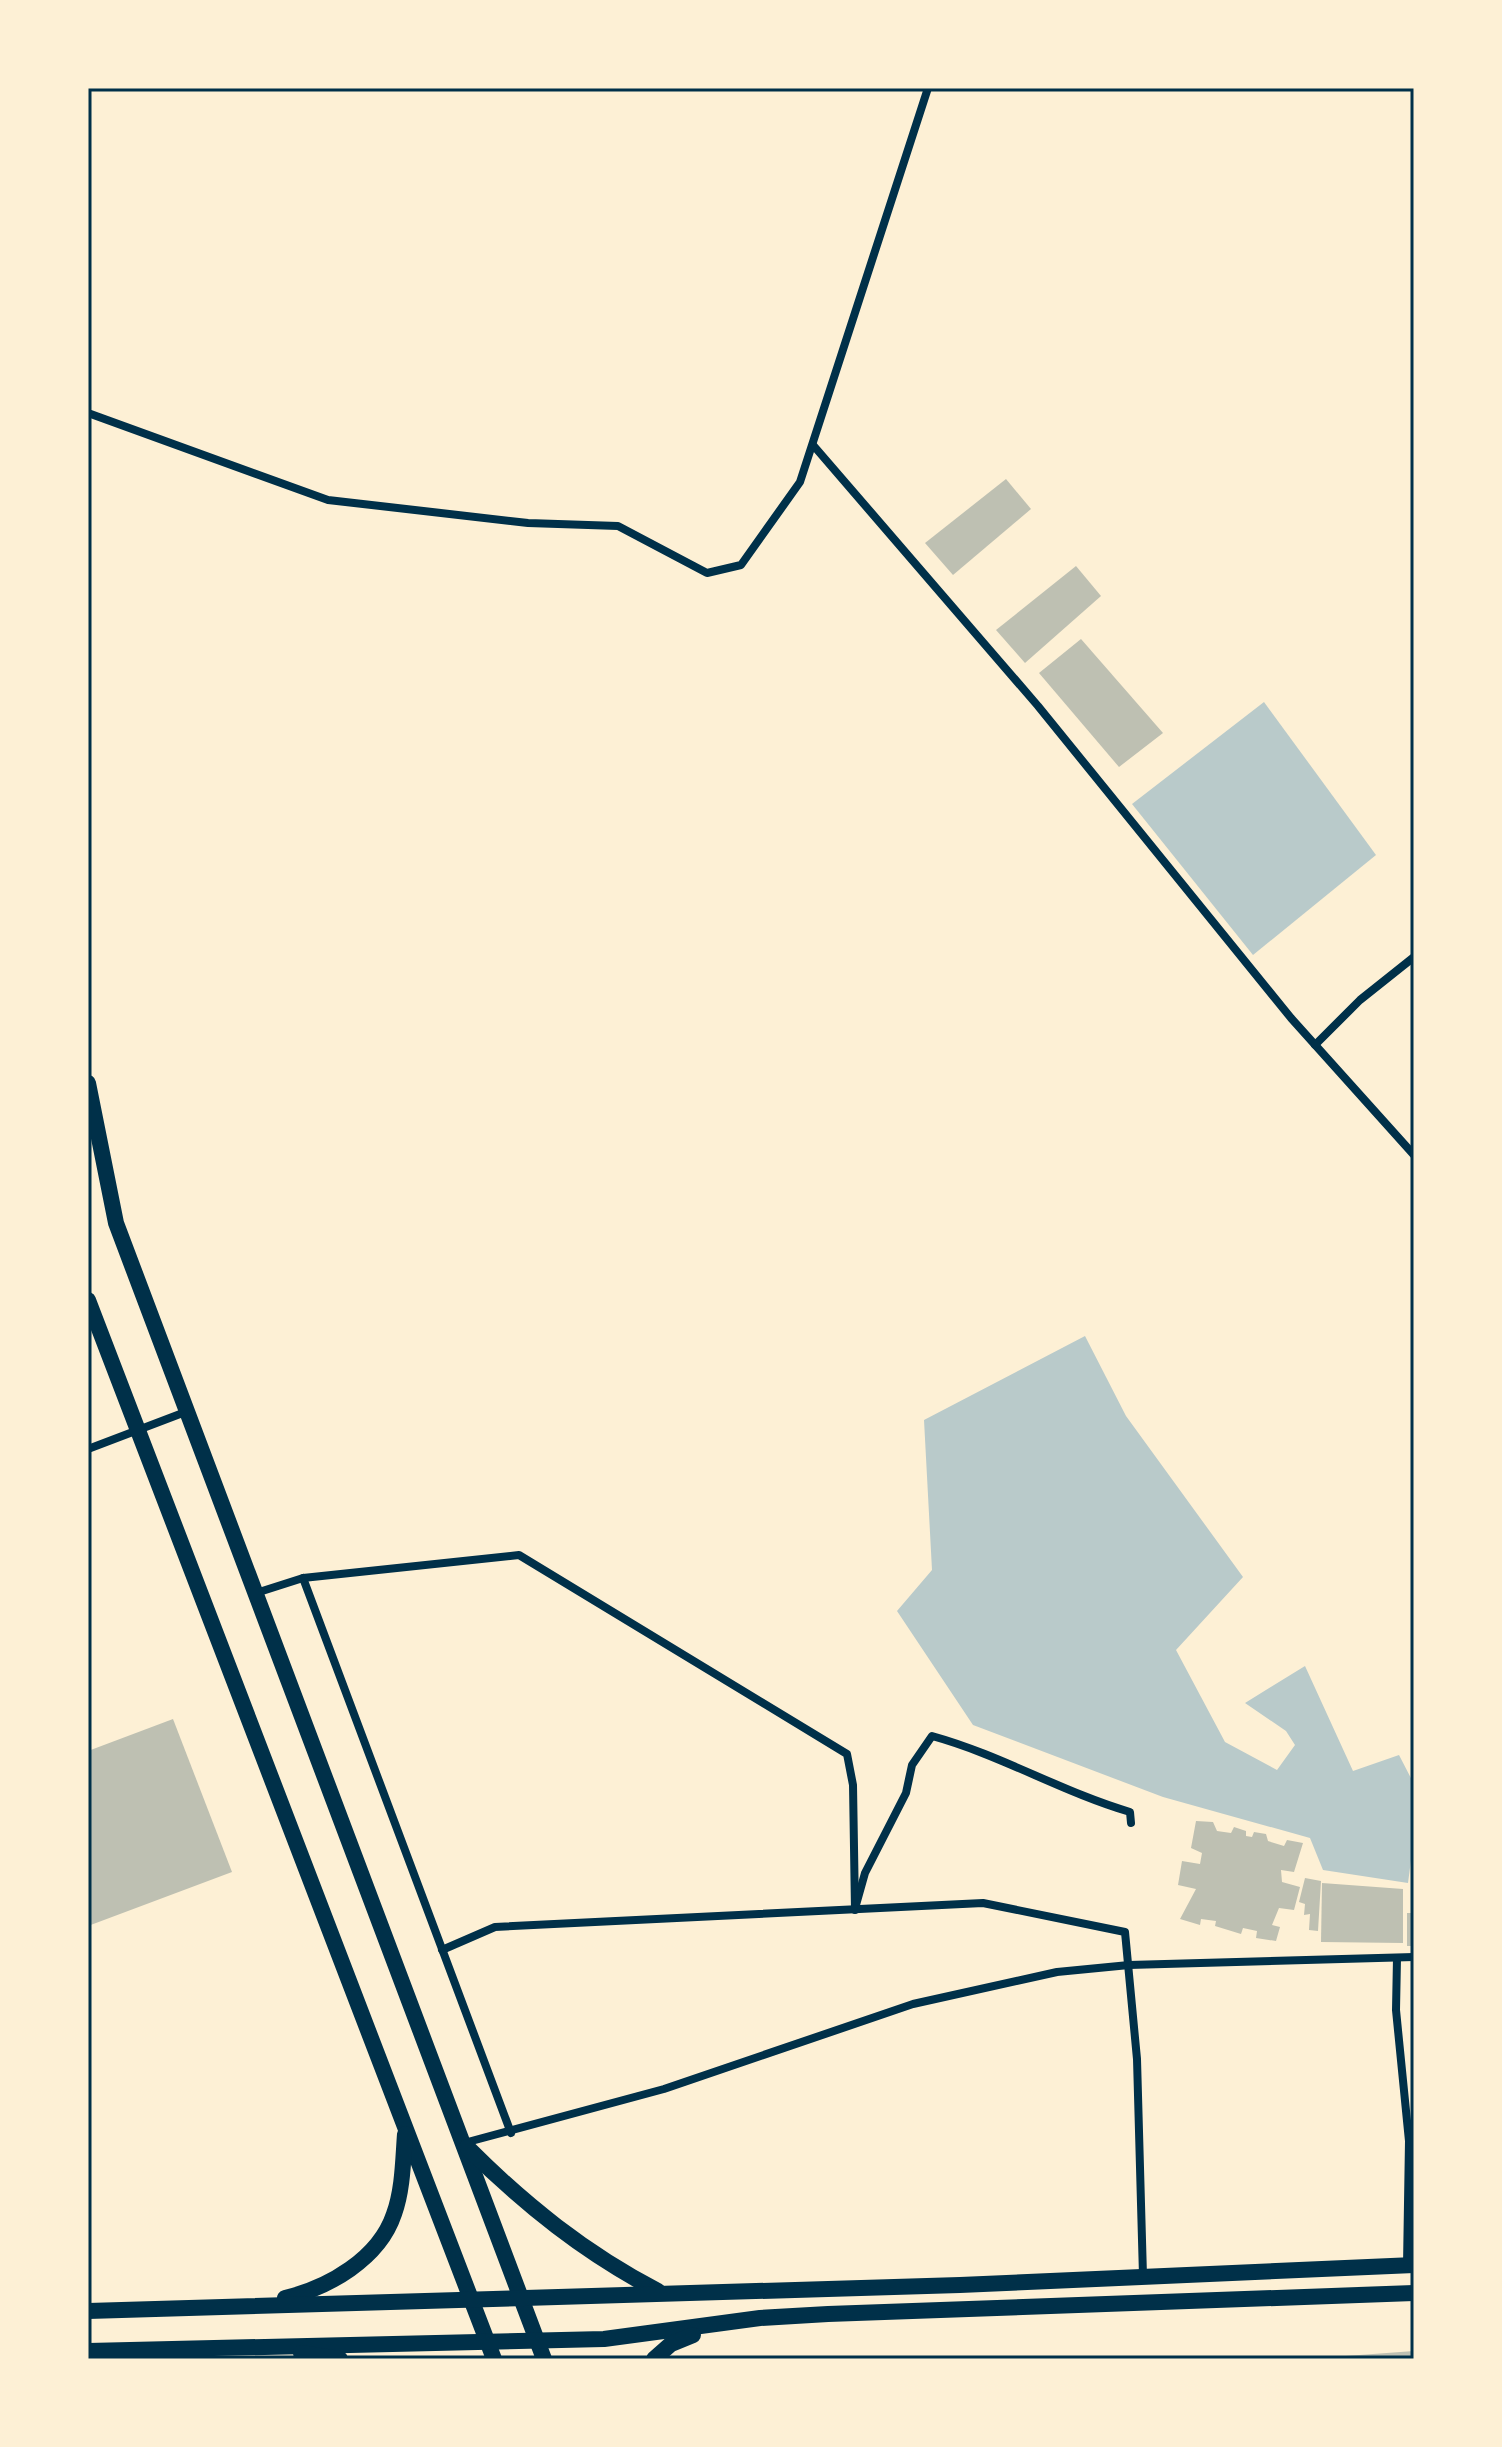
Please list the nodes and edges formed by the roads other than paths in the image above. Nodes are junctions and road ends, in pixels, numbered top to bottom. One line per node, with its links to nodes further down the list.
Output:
1 (928, 88): 3 (street)
2 (88, 413): 3 (street)
3 (813, 445): 5 (street)
4 (1414, 957): 5 (street)
5 (1315, 1045): 7 (street)
6 (88, 1083): 10 (main road)
7 (1410, 1144): 8 (street)
8 (1414, 1155)
9 (88, 1300): 11 (main road)
10 (188, 1411): 11 (street); 14 (main road)
11 (138, 1430): 12 (street); 21 (main road)
12 (88, 1449)
13 (303, 1578): 14 (street); 16 (street); 17 (street)
14 (256, 1593): 23 (main road)
15 (1131, 1823): 16 (street)
16 (855, 1910): 17 (street); 20 (street)
17 (442, 1950): 22 (street)
18 (1414, 1957): 19 (street)
19 (1397, 1958): 20 (street); 24 (street)
20 (1129, 1965): 22 (street); 25 (street)
21 (405, 2128): 29 (main road); 30 (main road)
22 (511, 2133): 23 (street)
23 (463, 2143): 26 (main road); 28 (main road)
24 (1410, 2265): 25 (main road)
25 (1143, 2276): 26 (main road)
26 (659, 2292): 28 (main road)
27 (1414, 2293): 32 (main road)
28 (520, 2295): 29 (main road); 33 (main road)
29 (470, 2297): 30 (main road); 34 (main road)
30 (250, 2306): 31 (main road)
31 (88, 2311)
32 (722, 2323): 33 (main road); 40 (main road)
33 (537, 2340): 34 (main road); 39 (main road)
34 (487, 2341): 35 (main road); 38 (main road)
35 (264, 2346): 36 (main road); 37 (main road)
36 (88, 2351)
37 (340, 2359)
38 (494, 2359)
39 (544, 2359)
40 (654, 2359)

